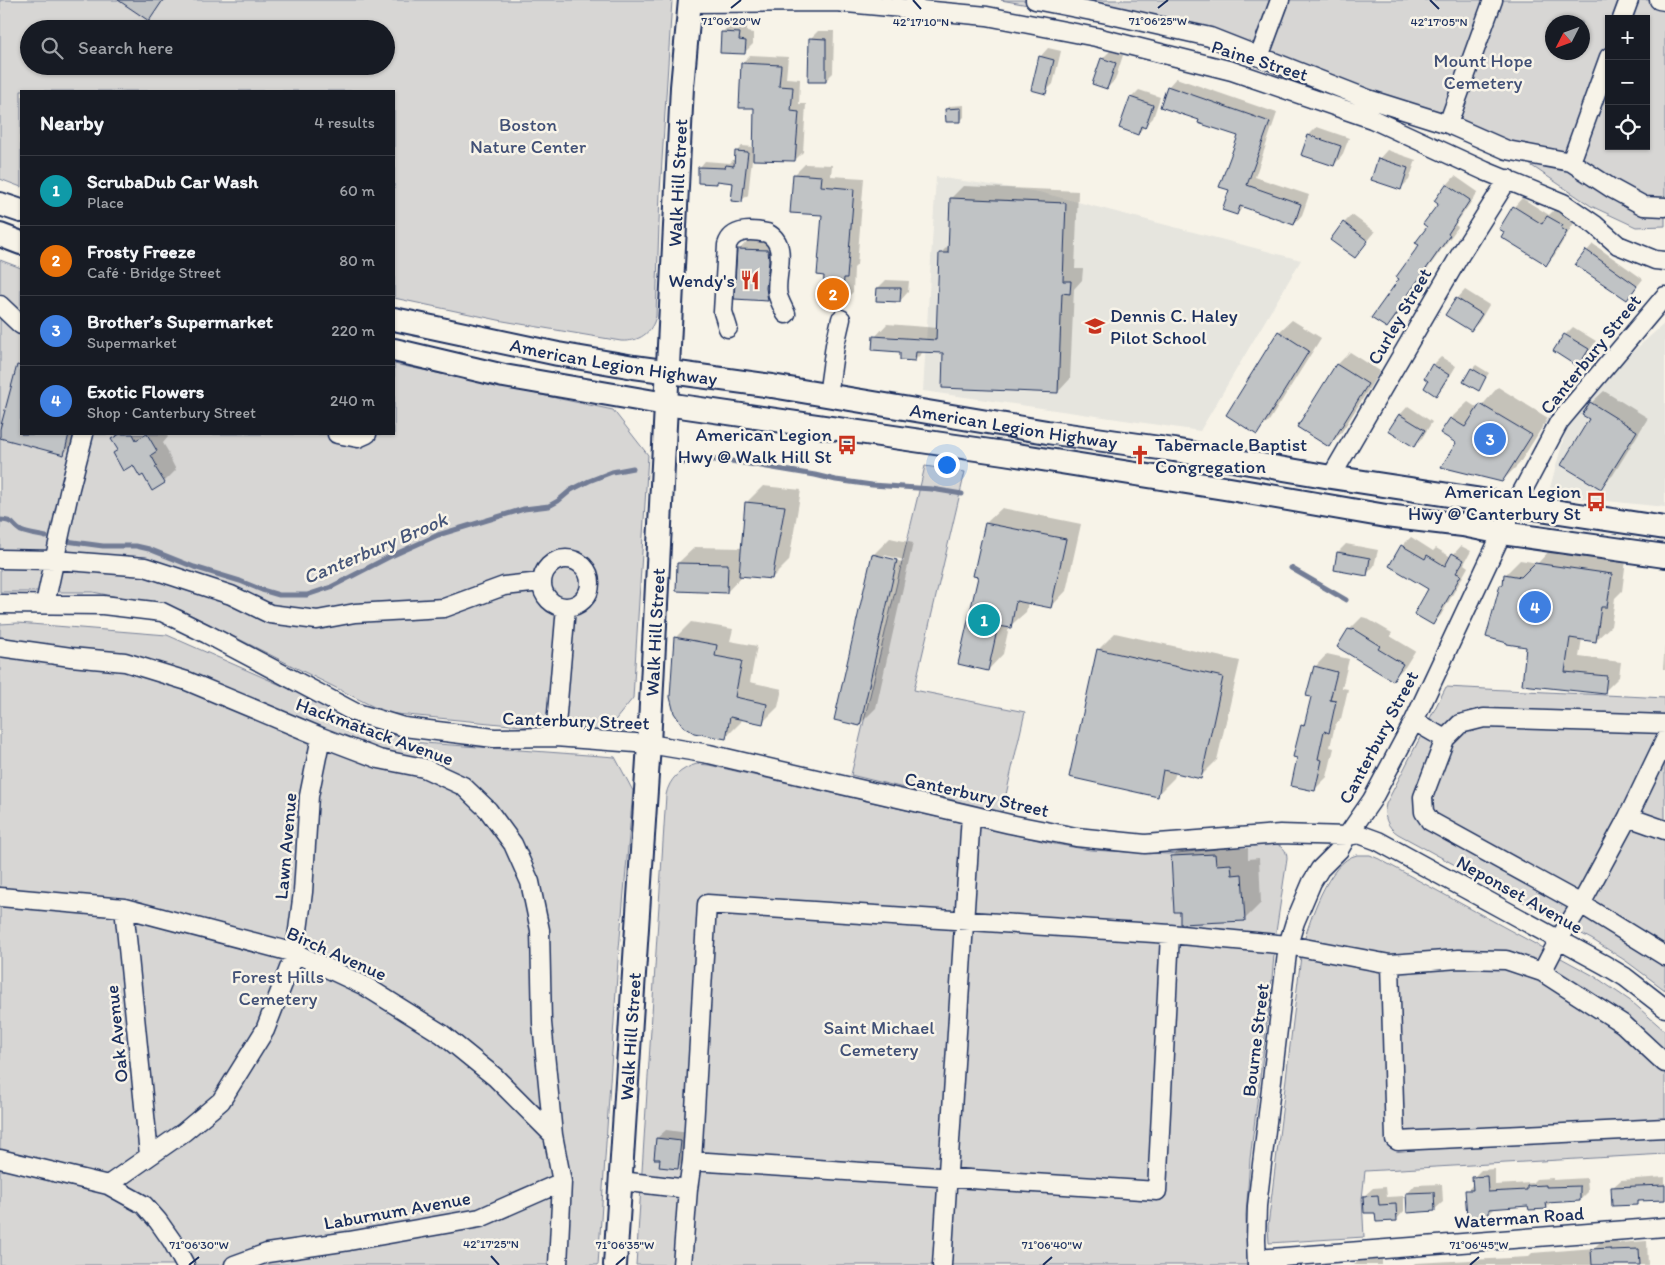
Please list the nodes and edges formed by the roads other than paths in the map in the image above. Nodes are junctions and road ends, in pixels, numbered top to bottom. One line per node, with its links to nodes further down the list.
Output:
1 (1035, 0): 9 (street)
2 (1280, 0): 9 (street)
3 (1493, 0): 11 (street)
4 (1629, 0): 8 (street)
5 (1659, 0): 6 (street)
6 (1665, 1)
7 (690, 2): 13 (street, Paine Street); 28 (main road, Walk Hill Street)
8 (1623, 15)
9 (1259, 58): 11 (street)
10 (1608, 60): 12 (street)
11 (1448, 124): 12 (street)
12 (1572, 162): 15 (street)
13 (1508, 179): 19 (street, Paine Street); 34 (street, Curley Street)
14 (0, 204): 16 (main road)
15 (1665, 207)
16 (20, 211)
17 (0, 235): 18 (main road)
18 (20, 243)
19 (1665, 261)
20 (1665, 296): 35 (street, Canterbury Street)
21 (0, 305): 25 (street)
22 (786, 314): 26 (street)
23 (395, 319): 28 (main road, American Legion Highway)
24 (841, 319): 29 (street)
25 (20, 323)
26 (728, 328)
27 (395, 350): 30 (main road, American Legion Highway)
28 (668, 372): 29 (main road, American Legion Highway); 30 (main road, Walk Hill Street)
29 (828, 396): 34 (main road, American Legion Highway)
30 (666, 404): 37 (main road, American Legion Highway); 52 (main road, Walk Hill Street)
31 (84, 435): 40 (street)
32 (343, 435): 33 (street)
33 (365, 435)
34 (1330, 477): 35 (main road, American Legion Highway)
35 (1515, 505): 36 (main road, American Legion Highway); 37 (street, Canterbury Street)
36 (1665, 528)
37 (1502, 533): 38 (main road, American Legion Highway); 46 (street, Canterbury Street)
38 (1665, 556)
39 (0, 559): 40 (street)
40 (55, 560): 41 (street); 43 (street)
41 (541, 582): 44 (street); 44 (street)
42 (0, 604): 43 (street, Canterbury Street)
43 (46, 604): 49 (street, Canterbury Street)
44 (566, 608): 49 (street)
45 (0, 647): 48 (street, Hackmatack Avenue)
46 (1414, 721): 50 (street); 56 (street, Canterbury Street)
47 (1665, 724): 50 (street)
48 (321, 737): 64 (street, Lawn Avenue); 71 (street, Hackmatack Avenue)
49 (555, 737): 52 (street, Canterbury Street)
50 (1445, 739): 58 (street)
51 (1665, 740): 54 (street)
52 (649, 744): 53 (street, Canterbury Street); 76 (main road, Walk Hill Street)
53 (971, 816): 56 (street, Canterbury Street); 60 (street)
54 (1628, 817): 55 (street); 58 (street)
55 (1665, 830)
56 (1347, 836): 62 (street, Neponset Avenue); 63 (street, Bourne Street)
57 (0, 897): 59 (street, Birch Avenue)
58 (1581, 904): 62 (street); 65 (street)
59 (124, 908): 64 (street, Birch Avenue); 72 (street, Oak Avenue)
60 (964, 920): 61 (street); 74 (street); 75 (street)
61 (1170, 934): 63 (street); 75 (street)
62 (1559, 940): 67 (street); 68 (street, Neponset Avenue)
63 (1288, 945): 66 (street); 81 (street, Bourne Street)
64 (295, 953): 71 (street, Birch Avenue); 72 (street, Lawn Avenue)
65 (1665, 956)
66 (1390, 964): 67 (street); 70 (street)
67 (1542, 972): 69 (street)
68 (1665, 1008)
69 (1665, 1063)
70 (1665, 1128)
71 (553, 1135): 77 (street, Hackmatack Avenue)
72 (149, 1155): 78 (street, Lawn Avenue)
73 (0, 1159): 78 (street)
74 (692, 1161): 75 (street); 79 (street)
75 (948, 1177): 87 (street)
76 (621, 1181): 79 (street); 85 (main road, Walk Hill Street)
77 (562, 1182): 83 (street, Laburnum Avenue); 84 (street, Hackmatack Avenue)
78 (108, 1185): 82 (street)
79 (688, 1189): 86 (street)
80 (1665, 1227): 81 (street, Waterman Road)
81 (1257, 1262)
82 (184, 1265)
83 (234, 1265)
84 (558, 1265)
85 (615, 1265)
86 (682, 1265)
87 (942, 1265)

